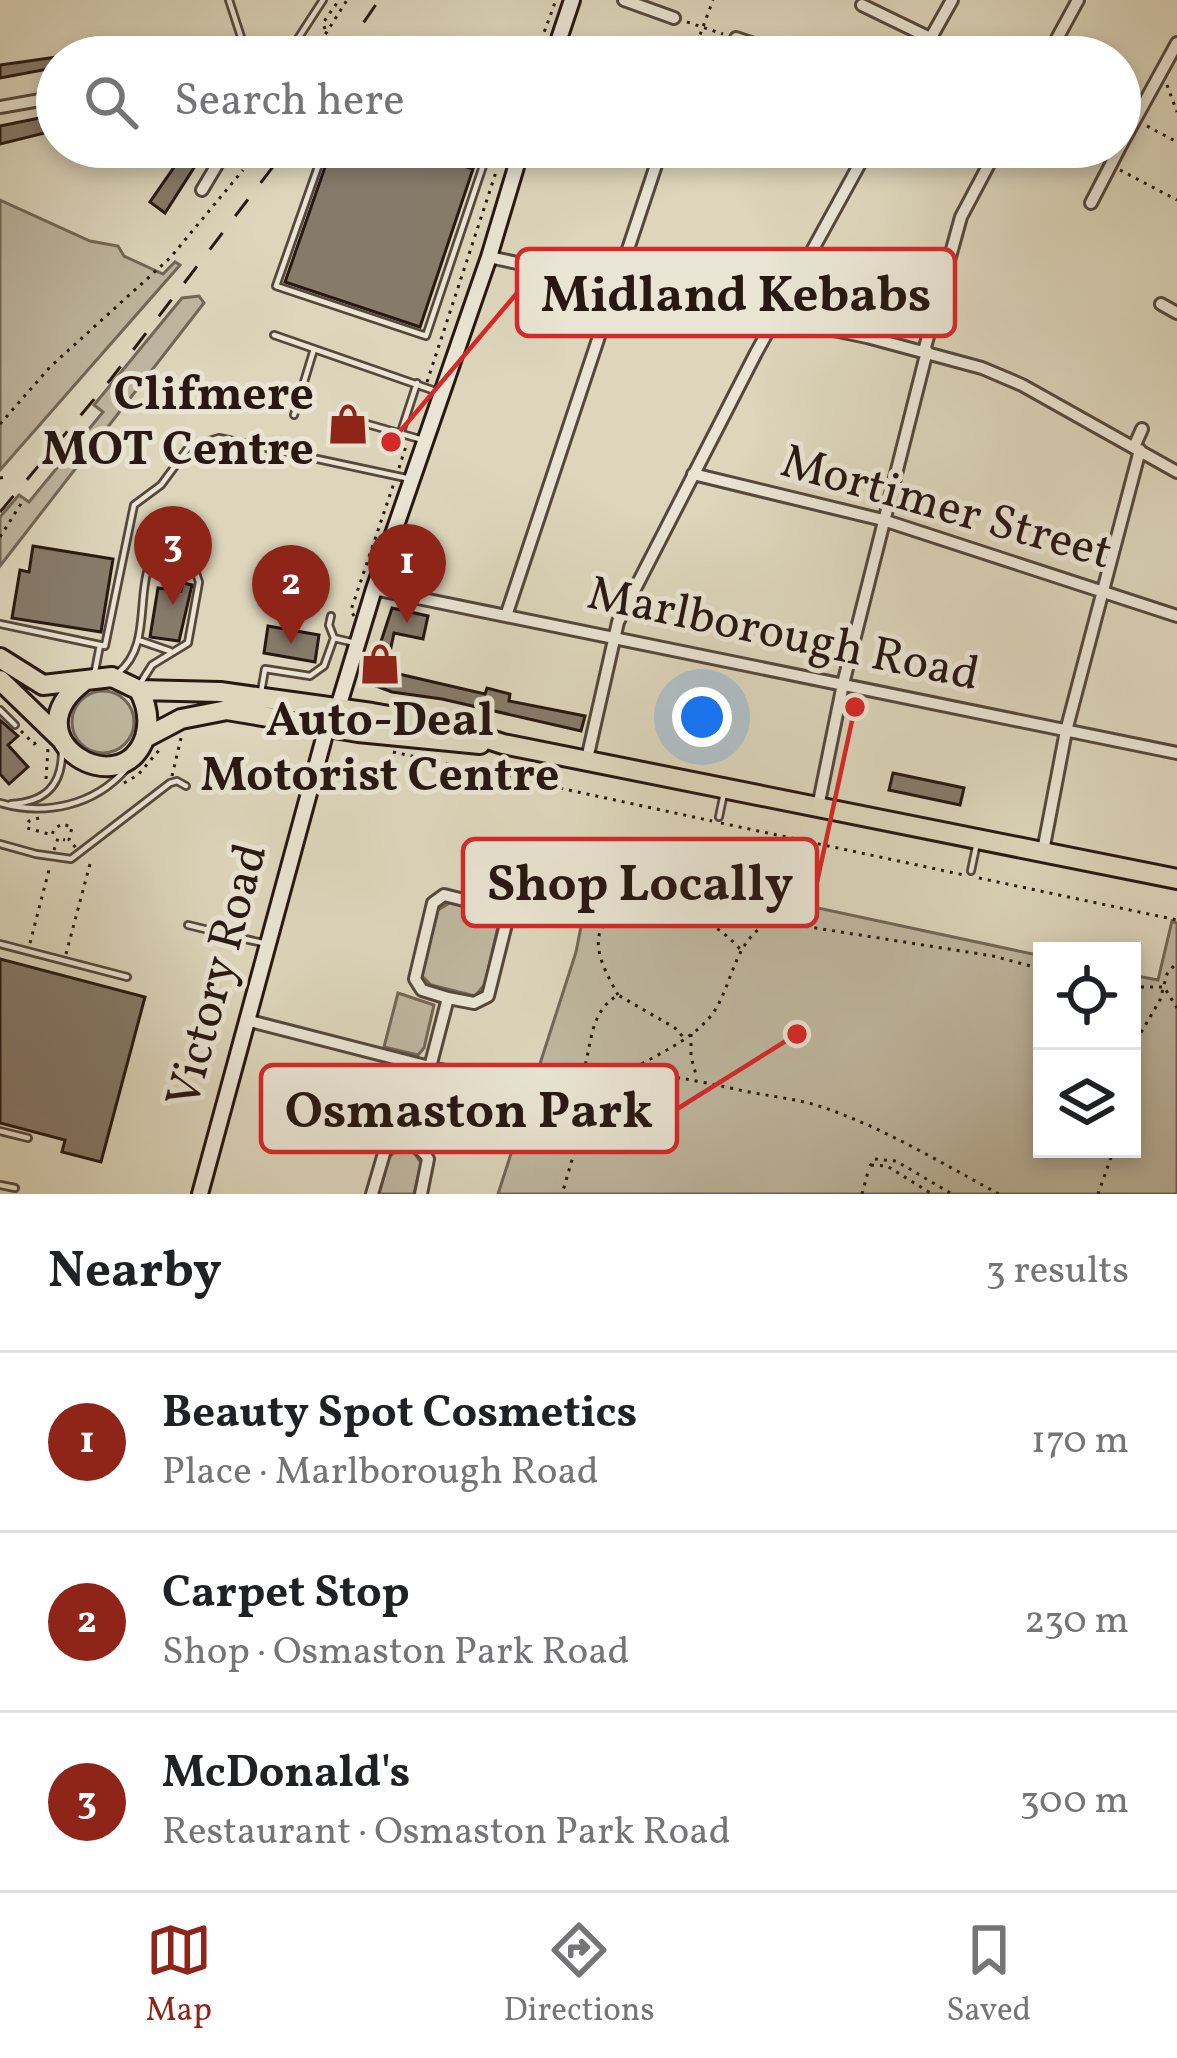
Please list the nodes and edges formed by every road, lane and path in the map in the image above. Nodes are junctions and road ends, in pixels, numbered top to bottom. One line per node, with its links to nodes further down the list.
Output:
1 (229, 0): 16 (lane)
2 (323, 0): 17 (lane)
3 (339, 0): 15 (path)
4 (347, 0): 15 (path)
5 (556, 0): 19 (path)
6 (572, 0): 20 (street)
7 (624, 0): 11 (street)
8 (713, 0): 14 (path)
9 (952, 0): 24 (street)
10 (1078, 0): 25 (street)
11 (656, 5): 13 (street)
12 (871, 5): 23 (street)
13 (674, 18): 14 (path)
14 (702, 27): 21 (path); 22 (path)
15 (327, 29): 18 (path)
16 (241, 36)
17 (300, 36)
18 (323, 36)
19 (543, 36)
20 (560, 36)
21 (699, 36)
22 (730, 36)
23 (927, 36)
24 (932, 36)
25 (1058, 36)
26 (1177, 43): 30 (street)
27 (1164, 77): 31 (path)
28 (36, 101): 29 (street)
29 (0, 107)
30 (1141, 107)
31 (1177, 112)
32 (1141, 124): 33 (path)
33 (1177, 142)
34 (215, 168): 44 (street)
35 (241, 168): 61 (path)
36 (318, 168): 37 (lane)
37 (482, 168)
38 (515, 168): 49 (street, Victory Road)
39 (655, 168): 50 (street)
40 (857, 168): 53 (street)
41 (987, 168): 45 (street)
42 (1108, 168): 47 (street)
43 (1116, 168): 46 (path)
44 (202, 190)
45 (971, 197): 48 (street); 56 (street)
46 (1177, 200)
47 (1091, 203)
48 (985, 204)
49 (489, 257): 50 (street); 58 (street, Victory Road)
50 (617, 284): 53 (street); 75 (street)
51 (1161, 304): 52 (street)
52 (1174, 313)
53 (775, 317): 56 (street); 67 (street)
54 (274, 335): 55 (lane)
55 (314, 349): 57 (lane); 59 (lane)
56 (926, 351): 65 (street); 70 (street)
57 (417, 383): 58 (lane); 63 (lane)
58 (441, 393): 64 (street, Victory Road)
59 (295, 415)
60 (353, 421): 63 (lane)
61 (0, 424)
62 (1142, 429): 65 (street)
63 (400, 435): 64 (lane)
64 (425, 440): 68 (street, Victory Road)
65 (1137, 449): 66 (street); 73 (street)
66 (1177, 472)
67 (694, 474): 70 (street, Mortimer Street); 78 (street)
68 (412, 480): 72 (street, Victory Road); 82 (lane)
69 (24, 499): 71 (path)
70 (883, 520): 73 (street, Mortimer Street); 87 (street)
71 (0, 537)
72 (374, 589): 75 (street, Marlborough Road); 81 (street, Victory Road)
73 (1102, 591): 76 (street, Mortimer Street); 93 (street)
74 (331, 616): 79 (lane)
75 (506, 616): 78 (street, Marlborough Road)
76 (1177, 616)
77 (0, 624): 82 (lane)
78 (613, 637): 87 (street, Marlborough Road); 99 (street)
79 (334, 638): 81 (lane); 89 (lane)
80 (139, 640): 83 (lane); 83 (lane); 85 (lane)
81 (359, 644): 91 (street, Victory Road)
82 (100, 645): 85 (lane)
83 (176, 652): 88 (lane)
84 (0, 658): 85 (highway)
85 (97, 679): 88 (highway); 95 (highway)
86 (0, 680): 95 (highway)
87 (843, 684): 93 (street, Marlborough Road); 106 (street)
88 (138, 690): 89 (highway); 96 (highway)
89 (260, 698): 91 (highway)
90 (0, 710): 92 (lane)
91 (332, 719): 96 (highway); 99 (highway); 120 (street, Victory Road)
92 (15, 725): 95 (path)
93 (1066, 730): 98 (street, Marlborough Road); 111 (street)
94 (179, 733): 100 (path)
95 (55, 740): 96 (highway); 103 (lane); 103 (path)
96 (149, 744): 101 (path); 105 (lane)
97 (376, 748): 115 (path)
98 (1177, 753)
99 (587, 759): 104 (highway)
100 (170, 783): 102 (lane); 112 (lane)
101 (122, 785)
102 (186, 786)
103 (52, 789): 105 (lane)
104 (725, 789): 106 (highway); 107 (lane)
105 (3, 804)
106 (818, 807): 108 (highway)
107 (719, 817)
108 (978, 838): 111 (highway); 113 (lane)
109 (70, 841): 112 (path)
110 (0, 844): 112 (lane)
111 (1043, 851): 114 (highway)
112 (53, 856): 122 (path)
113 (971, 871)
114 (1177, 879)
115 (1177, 920)
116 (188, 925): 117 (lane)
117 (229, 935)
118 (245, 939): 120 (lane)
119 (0, 944): 122 (lane)
120 (268, 945): 131 (street, Victory Road)
121 (741, 950): 124 (path); 128 (path); 132 (path)
122 (28, 951): 125 (lane)
123 (1177, 962): 127 (path)
124 (1033, 967)
125 (127, 977)
126 (1141, 987): 127 (path)
127 (1164, 987): 130 (path); 133 (path)
128 (618, 995): 134 (path); 137 (path)
129 (448, 998): 129 (street); 135 (street)
130 (1177, 1009)
131 (246, 1020): 135 (street); 147 (street, Victory Road)
132 (691, 1032): 134 (path); 138 (path)
133 (1141, 1033)
134 (684, 1038): 136 (path)
135 (430, 1069): 139 (street); 142 (street)
136 (629, 1071): 137 (path); 138 (path)
137 (582, 1075): 139 (path)
138 (697, 1079): 154 (path)
139 (527, 1092): 150 (path)
140 (0, 1131): 141 (lane)
141 (28, 1138)
142 (410, 1144): 148 (street); 149 (street)
143 (1111, 1158): 155 (path)
144 (870, 1166): 151 (path); 152 (path); 153 (path)
145 (0, 1185): 146 (lane)
146 (14, 1188)
147 (200, 1194)
148 (372, 1194)
149 (421, 1194)
150 (562, 1194)
151 (862, 1194)
152 (932, 1194)
153 (952, 1194)
154 (999, 1194)
155 (1098, 1194)

